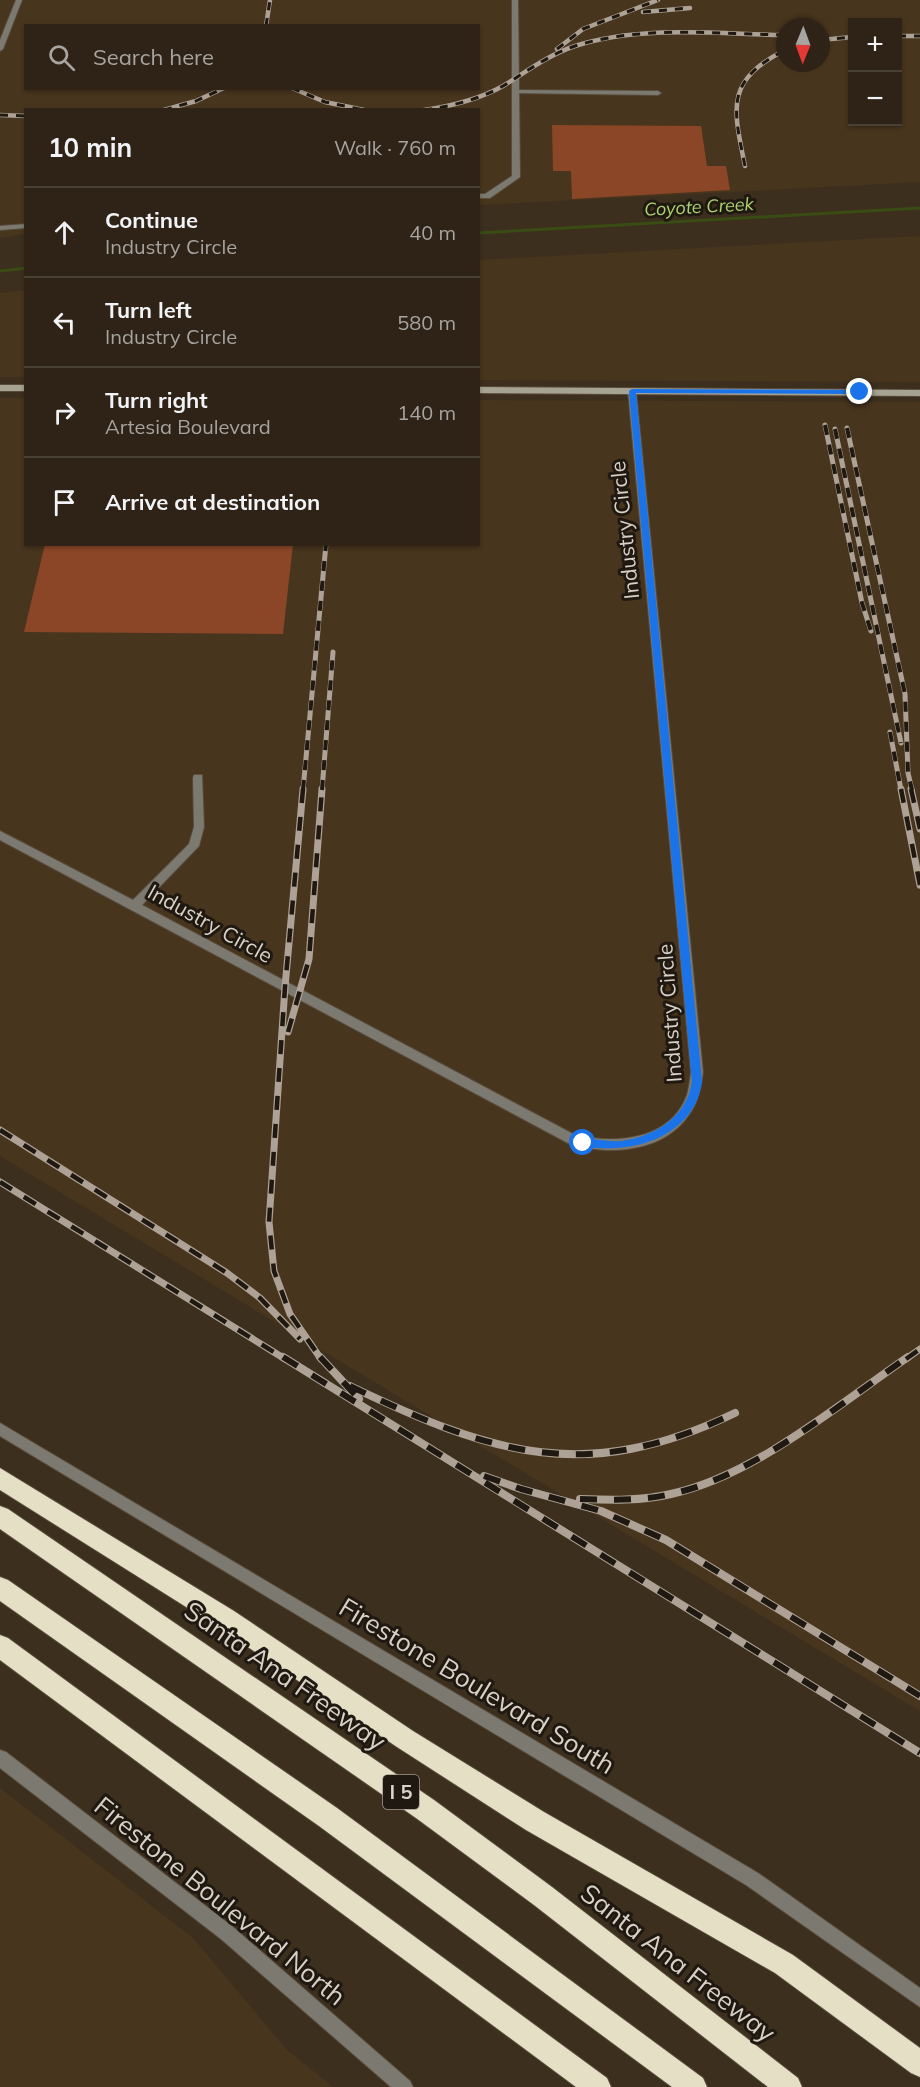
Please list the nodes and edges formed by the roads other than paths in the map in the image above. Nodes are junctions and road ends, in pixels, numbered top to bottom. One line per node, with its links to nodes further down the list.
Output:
1 (18, 0): 3 (street)
2 (515, 0): 4 (street)
3 (0, 49)
4 (515, 92): 5 (street); 6 (street)
5 (658, 93)
6 (483, 196)
7 (24, 226): 8 (street)
8 (0, 228)
9 (0, 388): 10 (main road)
10 (24, 388)
11 (480, 390): 12 (main road)
12 (632, 391): 13 (main road); 16 (street, Industry Circle)
13 (920, 393)
14 (198, 778): 16 (street)
15 (0, 836): 16 (street, Industry Circle)
16 (135, 905)
17 (0, 1429): 23 (street, Firestone Boulevard South)
18 (0, 1478): 24 (highway)
19 (0, 1516): 28 (highway, Santa Ana Freeway / I 5)
20 (0, 1588): 27 (highway)
21 (0, 1646): 26 (highway)
22 (0, 1758): 25 (street, Firestone Boulevard North)
23 (920, 1998)
24 (920, 2064)
25 (404, 2087)
26 (598, 2087)
27 (694, 2087)
28 (789, 2087)

